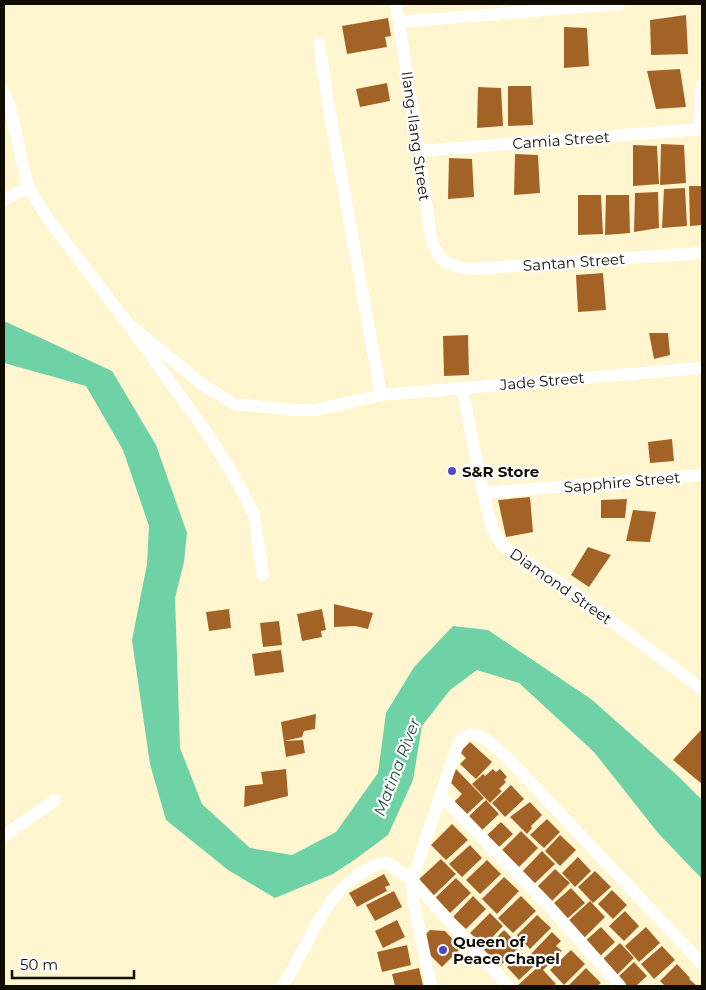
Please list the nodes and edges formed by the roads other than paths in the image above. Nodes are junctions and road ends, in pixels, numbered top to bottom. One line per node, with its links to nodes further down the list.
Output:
1 (396, 4): 3 (street, Ilang-Ilang Street)
2 (619, 4): 3 (street)
3 (399, 22): 9 (street, Ilang-Ilang Street)
4 (319, 43): 17 (street)
5 (702, 86): 8 (street)
6 (4, 92): 7 (street)
7 (7, 108): 10 (street)
8 (700, 129): 9 (street, Camia Street)
9 (419, 151): 13 (street, Ilang-Ilang Street)
10 (30, 190): 11 (street); 14 (street)
11 (4, 200)
12 (702, 253): 13 (street, Santan Street)
13 (446, 263)
14 (128, 324): 17 (street, Jade Street); 20 (street)
15 (702, 368): 16 (street, Jade Street)
16 (462, 388): 17 (street, Jade Street); 19 (street, Diamond Street)
17 (381, 395)
18 (702, 475): 19 (street, Sapphire Street)
19 (483, 493): 21 (street, Diamond Street)
20 (262, 575)
21 (702, 689)
22 (441, 796): 25 (street); 26 (street); 30 (street)
23 (55, 800): 24 (street)
24 (4, 836)
25 (412, 880): 27 (street); 28 (street); 29 (street)
26 (702, 964)
27 (282, 986)
28 (431, 986)
29 (508, 986)
30 (620, 986)

